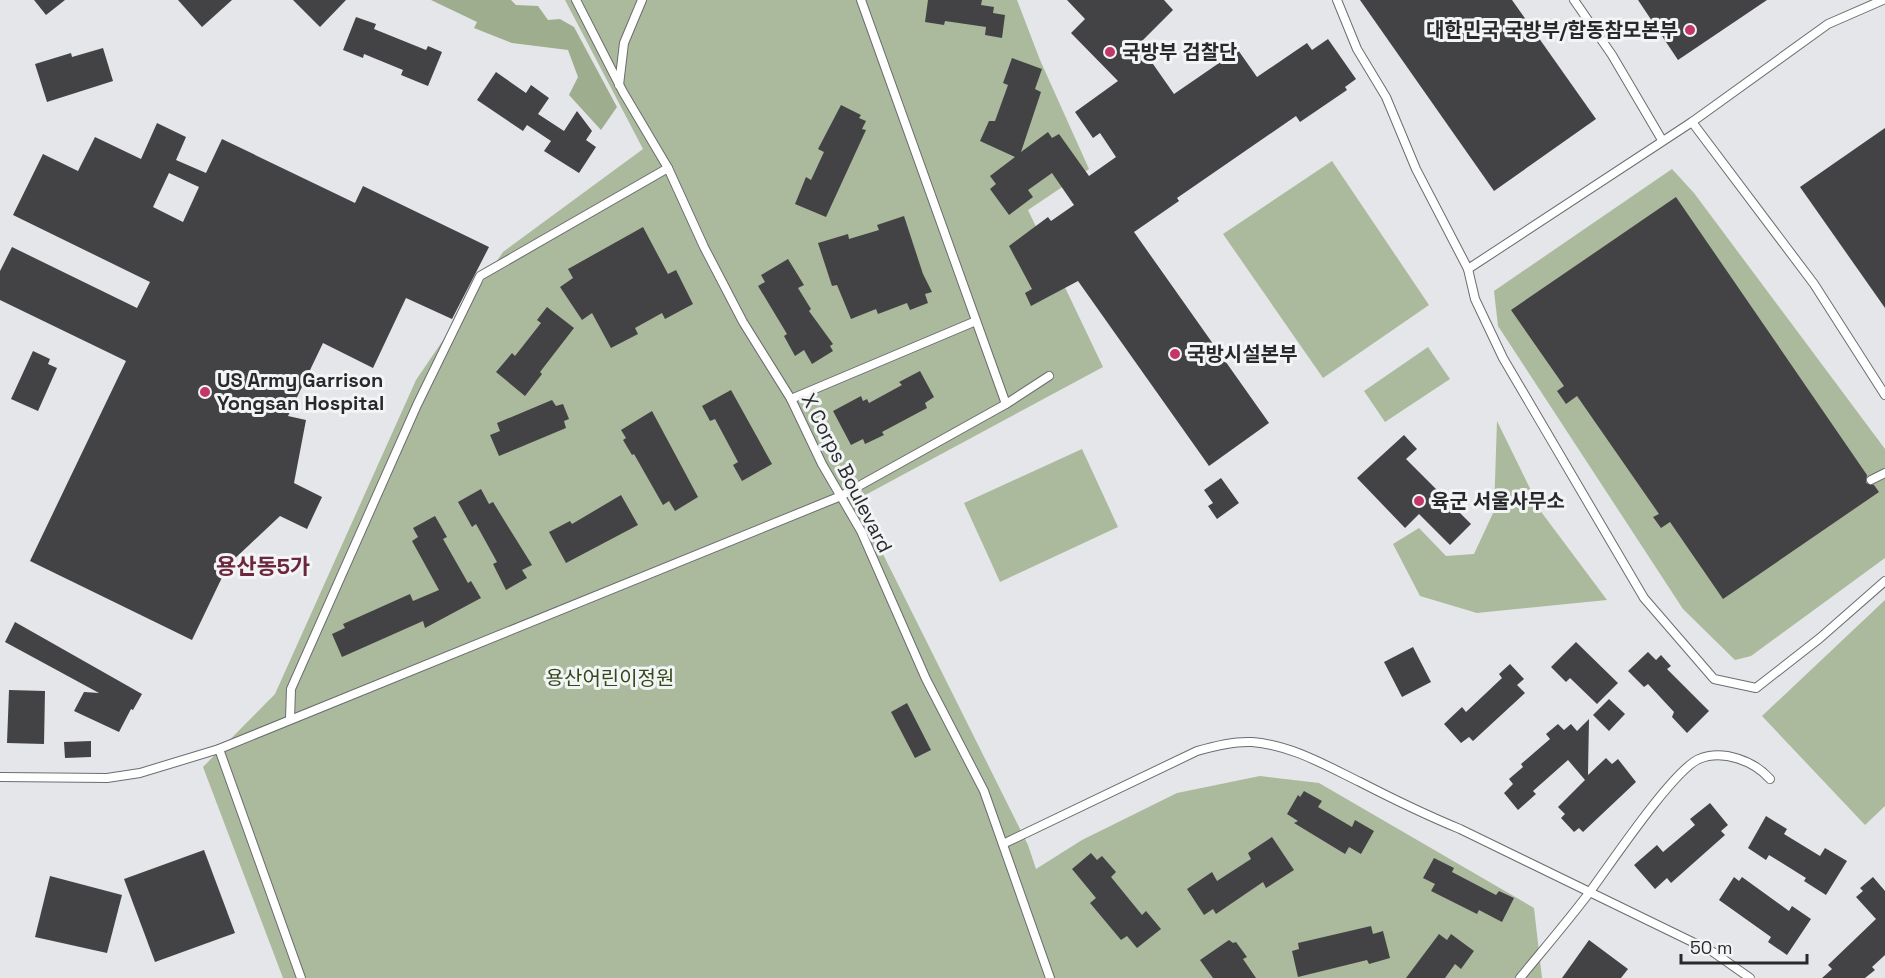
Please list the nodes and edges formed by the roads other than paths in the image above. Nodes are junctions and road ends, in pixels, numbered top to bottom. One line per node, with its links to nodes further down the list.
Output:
1 (576, 0): 7 (lane, X Corps Boulevard)
2 (642, 0): 7 (lane)
3 (861, 0): 12 (lane)
4 (1337, 0): 11 (lane)
5 (1574, 0): 9 (lane)
6 (1883, 0): 8 (lane)
7 (619, 85): 10 (lane, X Corps Boulevard)
8 (1692, 122): 9 (lane); 14 (lane)
9 (1662, 140): 11 (lane)
10 (668, 168): 15 (lane, X Corps Boulevard); 21 (lane)
11 (1468, 270): 20 (lane)
12 (976, 321): 15 (lane); 16 (lane)
13 (1049, 376): 16 (lane)
14 (1885, 395)
15 (791, 399): 19 (lane, X Corps Boulevard)
16 (1006, 404): 19 (lane)
17 (1885, 473): 18 (lane)
18 (1871, 480)
19 (841, 496): 21 (lane); 25 (lane, X Corps Boulevard)
20 (1885, 581)
21 (290, 719): 22 (lane)
22 (219, 749): 23 (lane); 27 (lane)
23 (0, 777)
24 (1770, 779): 26 (lane)
25 (1003, 844): 26 (lane); 28 (lane, X Corps Boulevard)
26 (1589, 893): 29 (lane); 30 (lane)
27 (301, 978)
28 (1050, 978)
29 (1520, 978)
30 (1750, 978)

